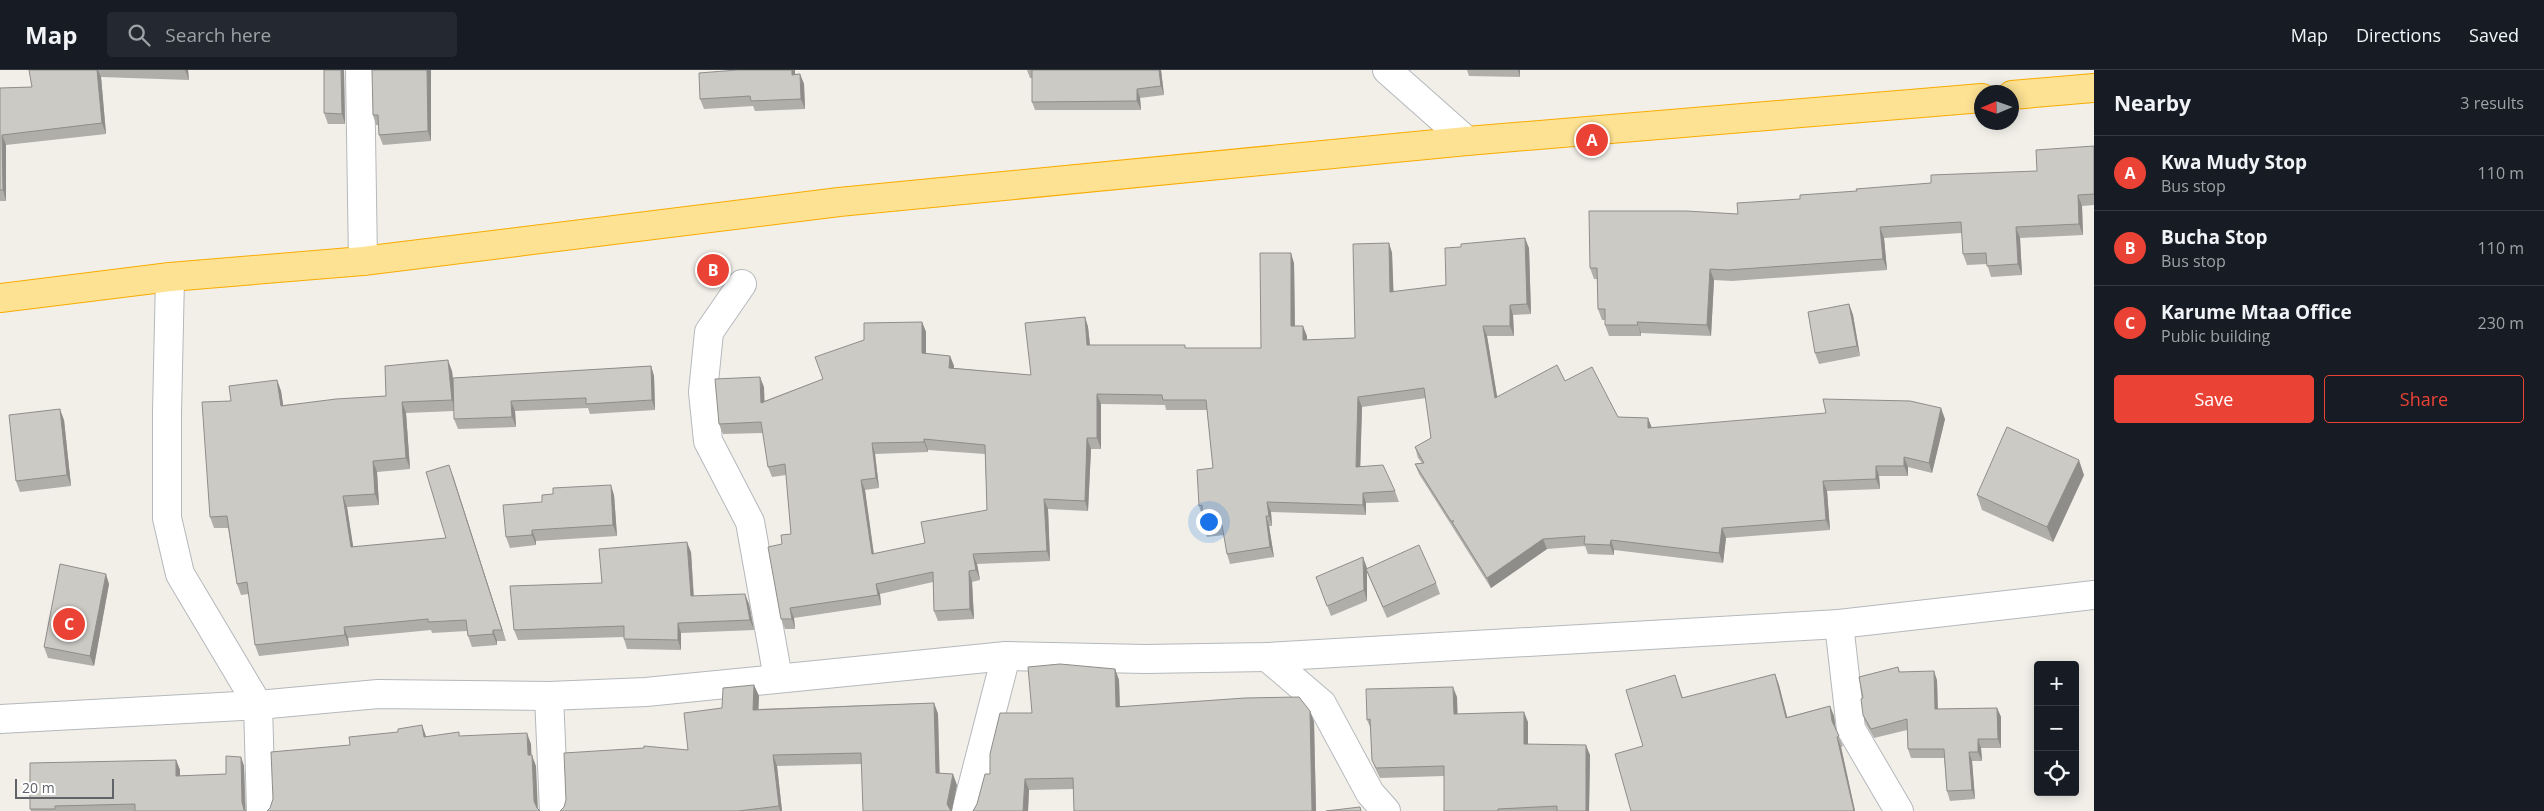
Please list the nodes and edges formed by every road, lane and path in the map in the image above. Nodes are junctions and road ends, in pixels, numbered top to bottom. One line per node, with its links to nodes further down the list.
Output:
1 (360, 70): 7 (street)
2 (1387, 70): 6 (street)
3 (2094, 88): 4 (highway)
4 (2019, 94)
5 (1974, 99): 6 (highway)
6 (1467, 141): 7 (highway)
7 (363, 261): 8 (highway)
8 (170, 276): 10 (highway); 17 (street)
9 (742, 284): 15 (street)
10 (0, 298)
11 (2094, 595): 12 (street)
12 (1839, 624): 14 (street); 23 (street)
13 (1006, 656): 14 (street); 15 (street); 21 (street)
14 (1267, 657): 22 (street)
15 (778, 678): 16 (street)
16 (549, 696): 17 (street); 20 (street)
17 (258, 705): 18 (street); 19 (street)
18 (0, 719)
19 (261, 811)
20 (554, 811)
21 (966, 811)
22 (1386, 811)
23 (1899, 811)

